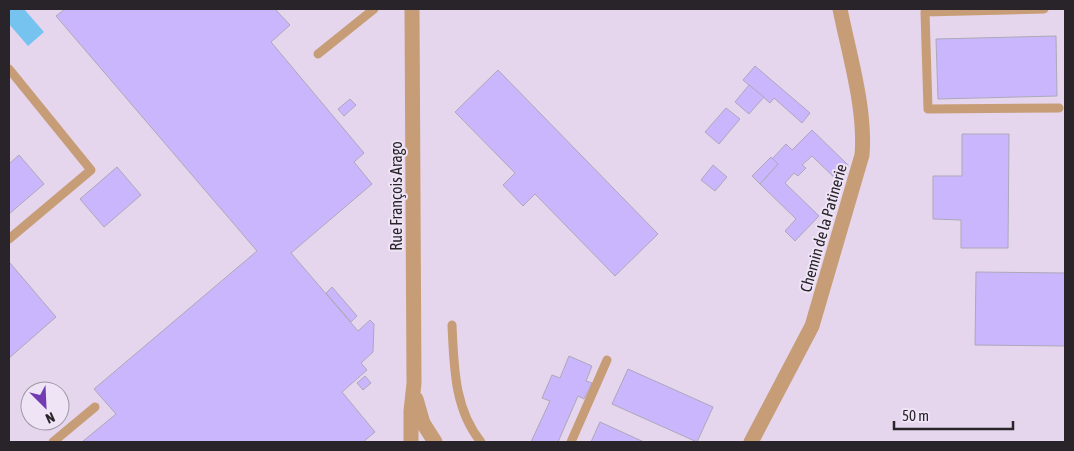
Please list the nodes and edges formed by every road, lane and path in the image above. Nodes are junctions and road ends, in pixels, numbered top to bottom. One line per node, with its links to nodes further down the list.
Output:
1 (374, 9): 5 (lane)
2 (412, 9): 11 (street, Rue François Arago)
3 (840, 9): 18 (street, Chemin de la Patinerie)
4 (1044, 9): 7 (lane)
5 (318, 54)
6 (9, 69): 8 (lane)
7 (1059, 108)
8 (9, 239)
9 (452, 325): 16 (lane)
10 (607, 360): 17 (lane)
11 (414, 383): 14 (street, Rue François Arago); 15 (street, Rue François Arago)
12 (95, 407): 13 (lane)
13 (53, 442)
14 (412, 442)
15 (435, 442)
16 (481, 442)
17 (571, 442)
18 (751, 442)

